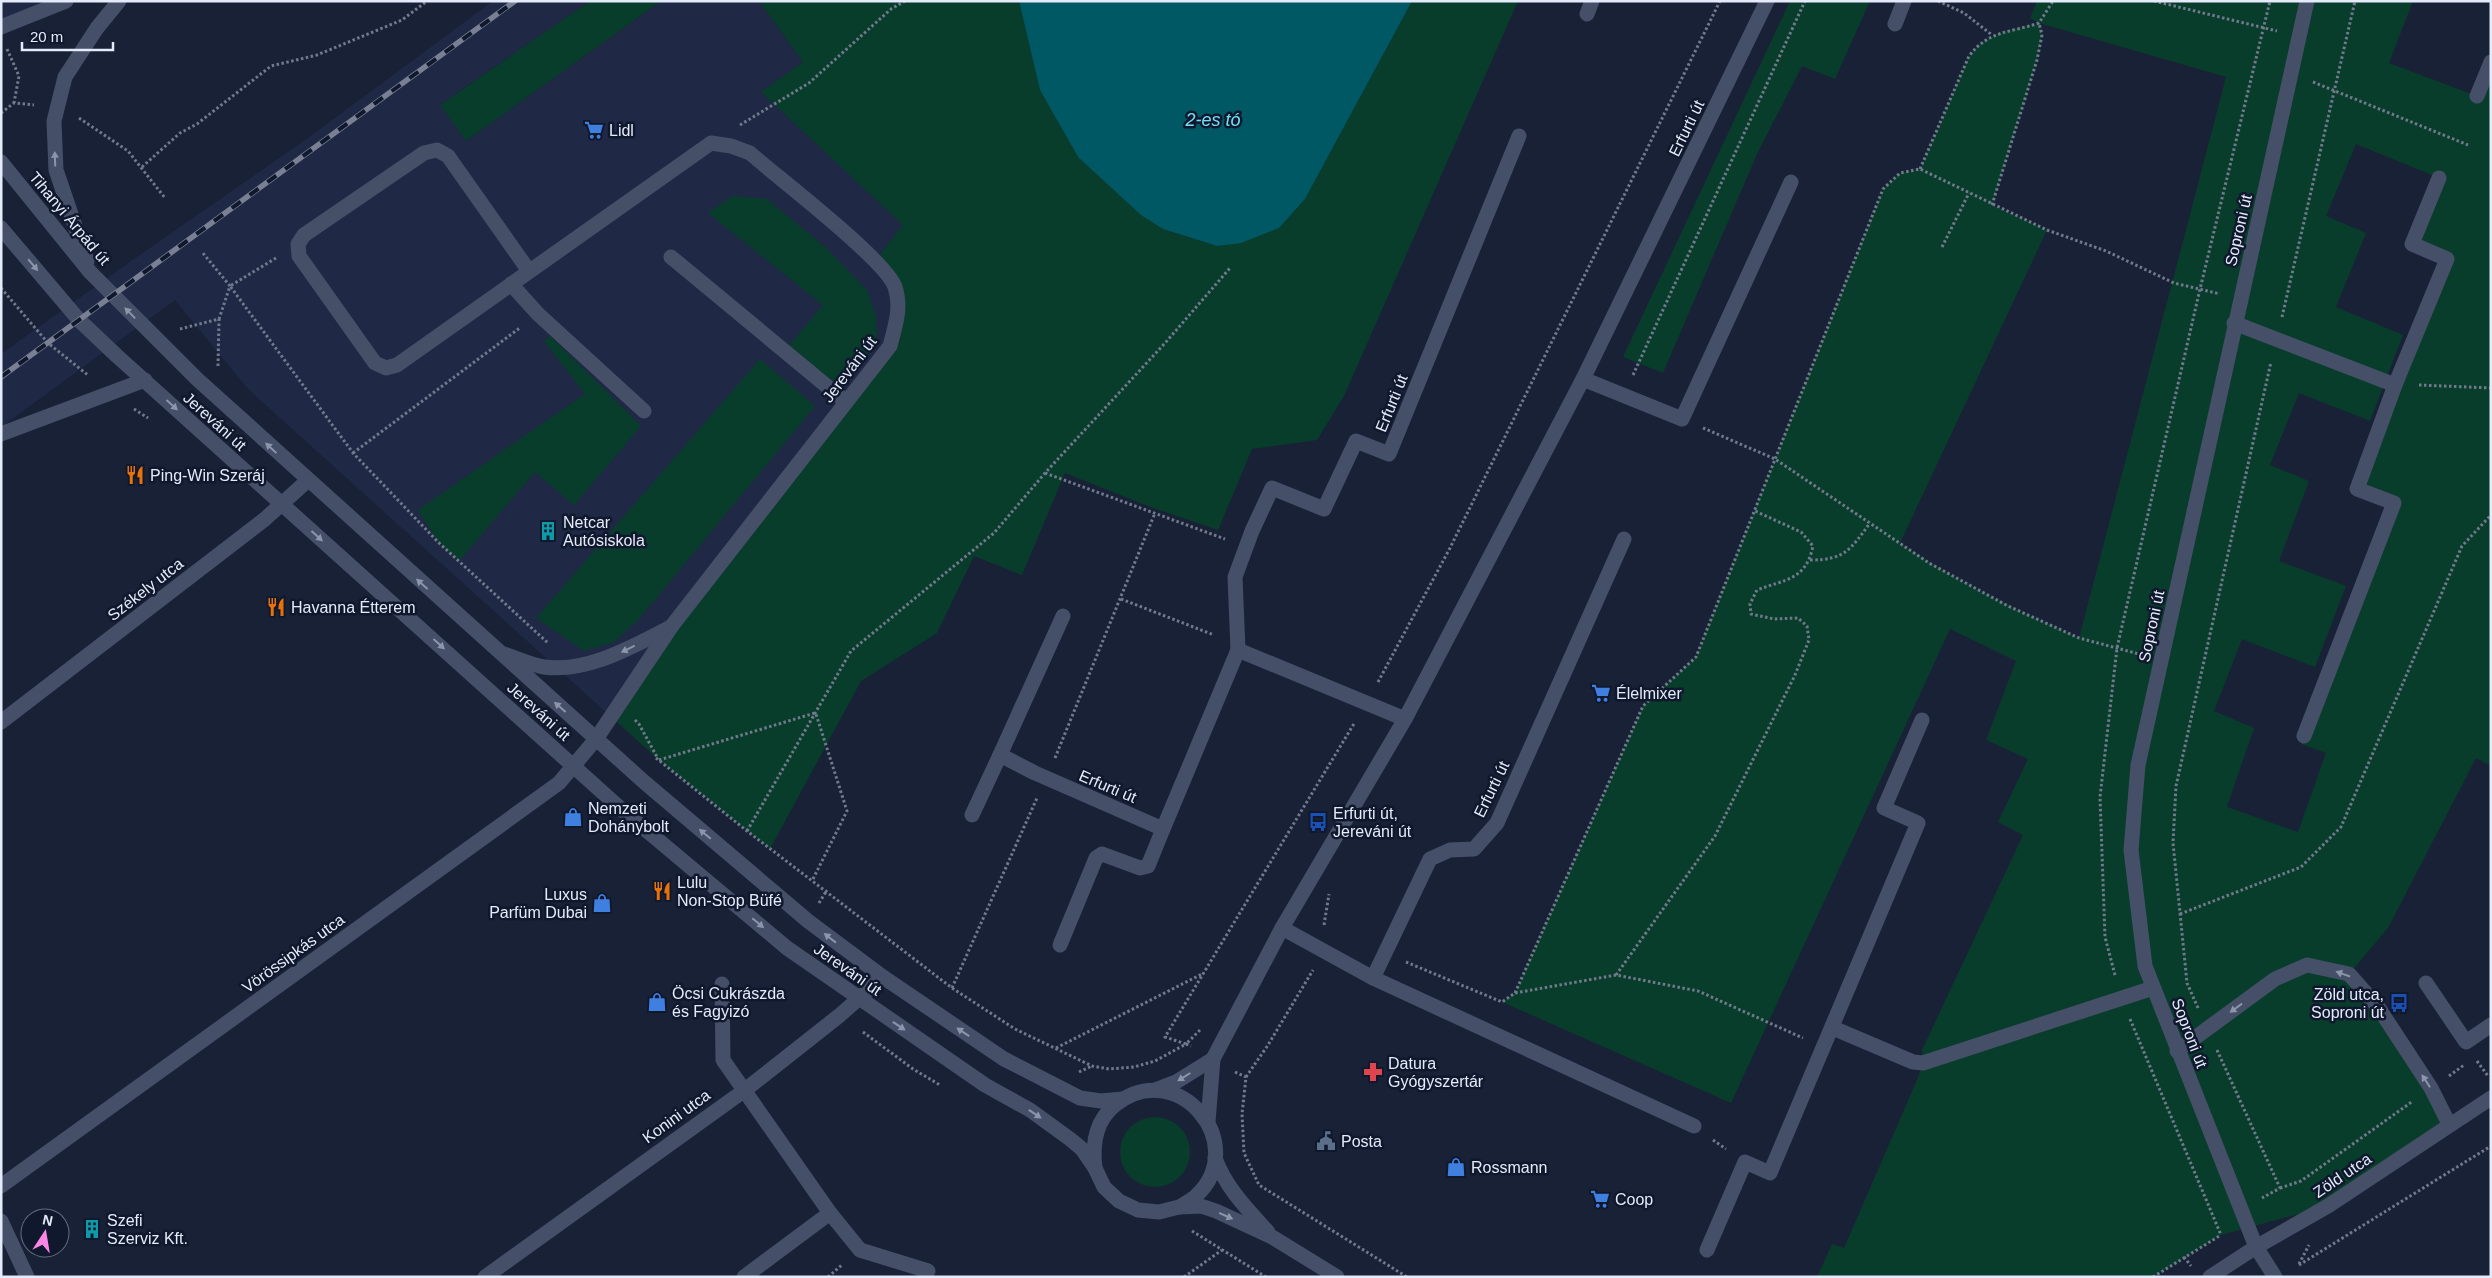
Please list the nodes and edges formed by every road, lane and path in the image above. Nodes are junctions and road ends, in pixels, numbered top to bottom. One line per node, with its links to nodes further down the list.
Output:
1 (66, 1): 16 (street)
2 (119, 1): 25 (street)
3 (426, 1): 32 (path)
4 (905, 1): 29 (path)
5 (1720, 1): 85 (path)
6 (1767, 1): 57 (street, Erfurti út)
7 (1805, 1): 61 (path)
8 (1904, 1): 15 (street)
9 (1938, 1): 17 (path)
10 (2053, 1): 14 (path)
11 (2154, 1): 18 (path)
12 (2307, 1): 18 (street, Soproni út)
13 (2354, 1): 22 (path)
14 (2039, 23): 17 (path); 38 (path)
15 (1895, 24)
16 (1, 27)
17 (1992, 35): 33 (path)
18 (2298, 38): 21 (street, Soproni út)
19 (5, 43): 24 (path)
20 (2491, 62): 23 (street)
21 (2290, 74): 22 (path); 50 (street, Soproni út)
22 (2334, 90): 30 (path); 55 (path)
23 (2477, 96)
24 (14, 103): 25 (path); 26 (path)
25 (57, 107): 46 (street, one-way to 25)
26 (1, 113)
27 (76, 126): 32 (path)
28 (1519, 136): 76 (street, Erfurti út)
29 (711, 143): 45 (street); 62 (street, Jereváni út)
30 (2468, 144)
31 (1, 162): 46 (street, Tihanyi Árpád út)
32 (142, 167): 37 (path)
33 (1920, 169): 36 (path); 67 (path)
34 (2439, 178): 59 (street)
35 (1790, 182): 64 (street)
36 (1969, 193): 38 (path); 41 (path)
37 (165, 198)
38 (1992, 205): 50 (path)
39 (1, 228): 58 (street, Jereváni út, one-way to 58)
40 (298, 244): 45 (street); 47 (street); 48 (path)
41 (1942, 247)
42 (202, 252): 48 (path)
43 (671, 257): 62 (street)
44 (1230, 268): 68 (path)
45 (529, 271): 47 (street)
46 (90, 272): 49 (street, Tihanyi Árpád út)
47 (511, 284): 51 (street)
48 (230, 286): 52 (path); 66 (path)
49 (113, 295): 69 (street, Jereváni út, one-way to 49)
50 (2240, 299): 53 (street, Soproni út)
51 (538, 314): 63 (street); 66 (path)
52 (219, 319): 54 (path); 56 (path)
53 (2234, 324): 55 (street); 83 (street, Soproni út)
54 (185, 336)
55 (2277, 339): 59 (street); 103 (path)
56 (211, 364)
57 (1583, 378): 61 (street); 88 (street, Erfurti út)
58 (145, 380): 65 (street); 70 (street, Jereváni út, one-way to 70)
59 (2396, 385): 60 (path); 91 (street)
60 (2491, 388)
61 (1624, 395): 64 (street)
62 (846, 402): 80 (street, Jereváni út)
63 (644, 411)
64 (1682, 419): 67 (path)
65 (1, 434)
66 (353, 453): 84 (path)
67 (1775, 459): 71 (path); 74 (path)
68 (1045, 473): 72 (path); 87 (path)
69 (307, 481): 70 (street, Székely utca); 82 (street, Jereváni út, one-way to 69)
70 (281, 504): 90 (street, Székely utca); 96 (street, Jereváni út, one-way to 96)
71 (1754, 512): 77 (path); 116 (path)
72 (1155, 513): 76 (path); 78 (path)
73 (2491, 515): 103 (path)
74 (1870, 523): 77 (path); 83 (path)
75 (1624, 539): 107 (street, Erfurti út)
76 (1246, 546): 81 (street, Erfurti út)
77 (1810, 560): 109 (path)
78 (1121, 599): 81 (path); 97 (path)
79 (1063, 616): 93 (street)
80 (672, 627): 84 (street, Jereváni út, one-way to 84); 86 (street, Jereváni út)
81 (1238, 647): 85 (street); 99 (street, Erfurti út)
82 (497, 652): 84 (street, Jereváni út); 92 (street, Jereváni út, one-way to 82)
83 (2161, 661): 115 (street, Soproni út)
84 (573, 666)
85 (1367, 702): 88 (street); 108 (path)
86 (619, 707): 92 (street, Jereváni út); 95 (path)
87 (815, 713): 95 (path); 100 (path); 102 (path)
88 (1405, 719): 101 (street, Erfurti út)
89 (1922, 720): 119 (street)
90 (1, 722)
91 (2304, 736)
92 (596, 739): 96 (street, Vörössipkás utca); 110 (street, Jereváni út, one-way to 92)
93 (1000, 754): 97 (street, Erfurti út); 98 (street)
94 (652, 755): 95 (path)
95 (659, 760): 100 (path)
96 (574, 767): 117 (street, Jereváni út, one-way to 117); 142 (street, Vörössipkás utca)
97 (1046, 778): 99 (street, Erfurti út); 114 (path)
98 (972, 815)
99 (1163, 829): 105 (street)
100 (747, 831): 102 (path)
101 (1325, 853): 104 (street, Erfurti út); 106 (path)
102 (813, 880): 114 (path)
103 (2180, 914): 120 (path)
104 (1282, 928): 106 (street); 126 (street, Erfurti út)
105 (1060, 945)
106 (1318, 948): 111 (street); 128 (path)
107 (1387, 952): 111 (street, Erfurti út); 116 (path)
108 (1202, 974): 121 (path); 122 (path)
109 (1616, 975): 116 (path); 123 (path)
110 (883, 978): 117 (street, Konini utca); 133 (street, Jereváni út, one-way to 110)
111 (1373, 978): 137 (street)
112 (2426, 983): 118 (street)
113 (722, 984): 131 (street)
114 (952, 988): 122 (path)
115 (2154, 988): 119 (street); 124 (street, Soproni út)
116 (1515, 993)
117 (859, 999): 131 (street, Konini utca); 141 (street, Jereváni út, one-way to 141)
118 (2491, 1025)
119 (1833, 1028): 123 (street)
120 (2207, 1029): 124 (street); 130 (street, one-way to 120); 143 (path)
121 (1186, 1044): 122 (path); 126 (path)
122 (1056, 1048)
123 (1824, 1048): 140 (street)
124 (2178, 1051): 145 (street, Soproni út)
125 (2475, 1058): 129 (path)
126 (1213, 1059): 128 (path); 132 (street, one-way to 132); 135 (street, Erfurti út)
127 (2468, 1063): 130 (path)
128 (1246, 1078): 160 (path)
129 (2491, 1079)
130 (2431, 1088): 136 (street); 143 (path)
131 (745, 1090): 146 (street); 156 (street, Konini utca)
132 (1154, 1090): 133 (street, Jereváni út); 135 (street, Jereváni út)
133 (1123, 1098): 141 (street, Jereváni út)
134 (2491, 1098): 136 (street, Zöld utca)
135 (1208, 1122): 139 (street, Jereváni út)
136 (2449, 1124): 150 (street, Zöld utca)
137 (1694, 1126): 140 (path)
138 (2491, 1146): 153 (path)
139 (1215, 1158): 144 (street, Jereváni út); 149 (street, Jereváni út)
140 (1744, 1162): 152 (street)
141 (1095, 1168): 144 (street, Jereváni út)
142 (1, 1186)
143 (2280, 1188): 145 (path)
144 (1179, 1207): 149 (street, Jereváni út, one-way to 149)
145 (2242, 1209): 147 (path); 150 (street, Soproni út)
146 (830, 1213): 154 (street); 157 (street)
147 (2216, 1223)
148 (2, 1225): 155 (street)
149 (1272, 1236): 159 (street, Jereváni út)
150 (2256, 1247): 161 (street, Zöld utca); 162 (street, Soproni út)
151 (1222, 1250): 158 (path)
152 (1707, 1250)
153 (2299, 1265)
154 (928, 1271)
155 (27, 1277)
156 (485, 1277)
157 (744, 1277)
158 (1184, 1277)
159 (1337, 1277)
160 (1407, 1277)
161 (2210, 1277)
162 (2275, 1277)

